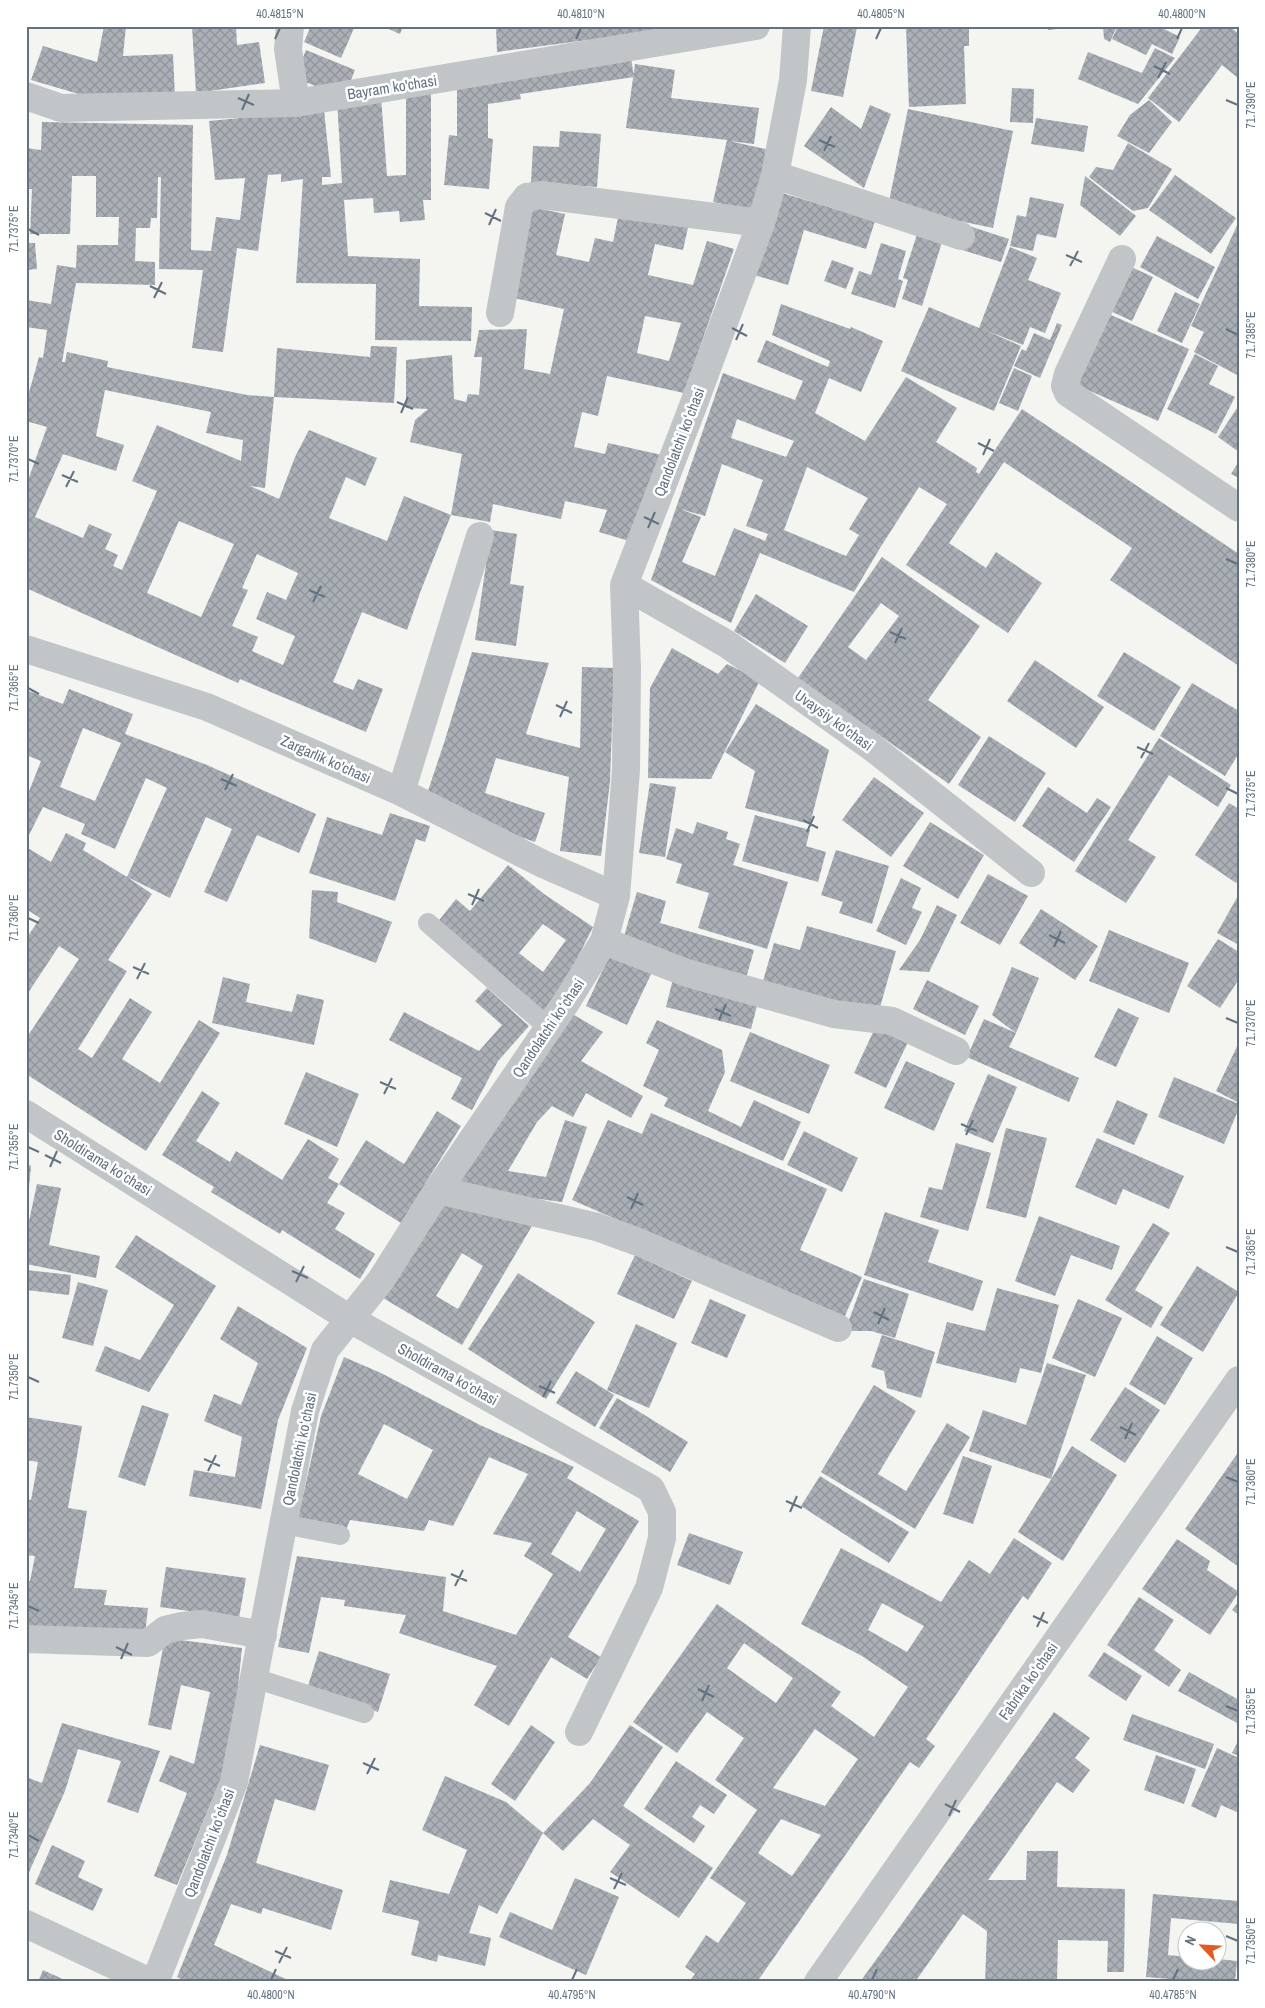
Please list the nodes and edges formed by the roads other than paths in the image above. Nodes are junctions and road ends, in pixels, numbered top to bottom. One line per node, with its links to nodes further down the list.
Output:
1 (290, 26): 5 (street)
2 (756, 26): 5 (street, Bayram ko'chasi)
3 (797, 26): 6 (street, Qandolatchi koʻchasi)
4 (26, 96): 5 (street, Bayram ko'chasi)
5 (296, 103)
6 (775, 174): 7 (street, Qandolatchi koʻchasi); 8 (street)
7 (761, 223): 10 (street); 13 (street, Qandolatchi koʻchasi)
8 (961, 236)
9 (1122, 259): 11 (street)
10 (500, 313)
11 (1239, 508)
12 (480, 536): 15 (street)
13 (624, 585): 16 (street, Uvaysiy ko'chasi); 17 (street, Qandolatchi koʻchasi)
14 (26, 649): 15 (street, Zargarlik ko'chasi)
15 (401, 792): 17 (street, Zargarlik ko'chasi)
16 (1032, 873)
17 (616, 896): 19 (street, Qandolatchi koʻchasi)
18 (428, 923): 20 (lane)
19 (604, 941): 20 (street, Qandolatchi koʻchasi); 21 (street)
20 (549, 1028): 23 (street, Qandolatchi koʻchasi)
21 (956, 1051)
22 (26, 1114): 24 (street, Sholdirama ko‘chasi)
23 (438, 1190): 24 (street, Qandolatchi koʻchasi); 25 (street)
24 (350, 1319): 27 (street, Qandolatchi koʻchasi); 33 (street, Sholdirama ko‘chasi)
25 (838, 1328)
26 (1239, 1380): 37 (street, Fabrika koʻchasi)
27 (283, 1524): 28 (lane); 29 (street, Qandolatchi koʻchasi)
28 (340, 1535)
29 (263, 1635): 30 (street); 31 (street, Qandolatchi koʻchasi)
30 (26, 1639)
31 (254, 1678): 32 (lane); 36 (street, Qandolatchi koʻchasi)
32 (364, 1713)
33 (579, 1732)
34 (26, 1924): 35 (street)
35 (150, 1982)
36 (155, 1982)
37 (818, 1982)

